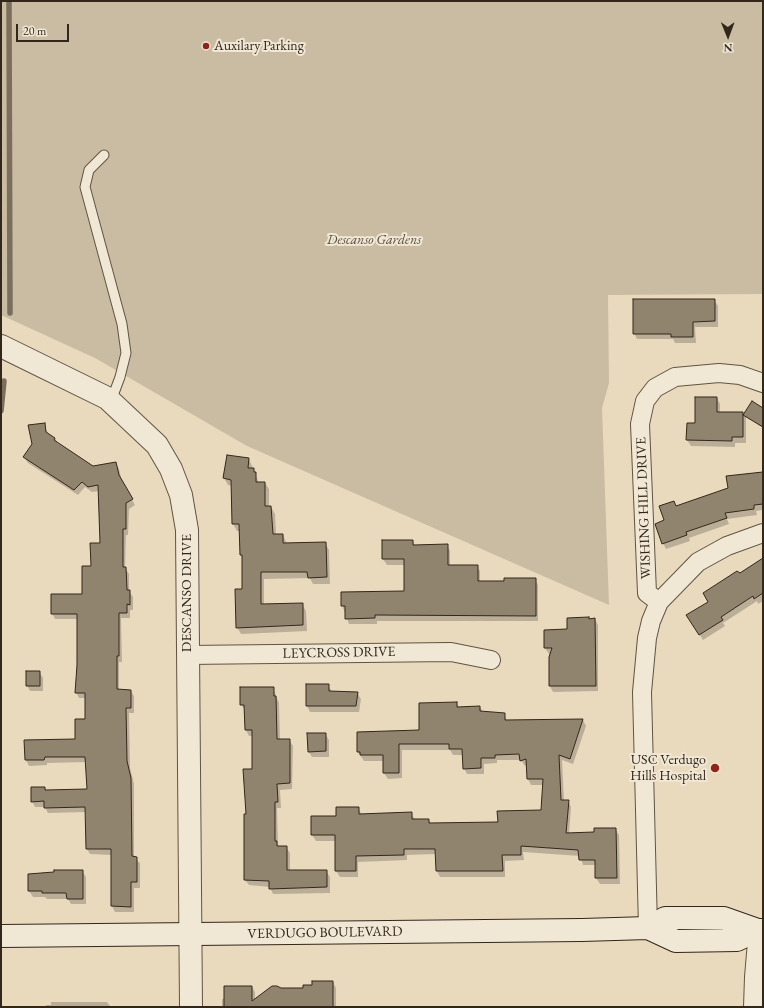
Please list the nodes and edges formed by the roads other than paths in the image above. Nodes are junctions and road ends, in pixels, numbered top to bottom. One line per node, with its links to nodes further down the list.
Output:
1 (104, 155): 4 (lane)
2 (1, 346): 4 (main road, DESCANSO DRIVE)
3 (763, 383): 6 (street, WISHING HILL DRIVE)
4 (111, 401): 7 (main road, DESCANSO DRIVE)
5 (763, 534): 6 (street)
6 (659, 602): 9 (street)
7 (187, 655): 8 (street, LEYCROSS DRIVE); 11 (main road, DESCANSO DRIVE)
8 (491, 660)
9 (648, 928): 10 (main road, VERDUGO BOULEVARD); 11 (main road, VERDUGO BOULEVARD)
10 (760, 930): 14 (street)
11 (190, 935): 12 (main road, VERDUGO BOULEVARD); 13 (main road, DESCANSO DRIVE)
12 (1, 936)
13 (191, 1007)
14 (753, 1007)

